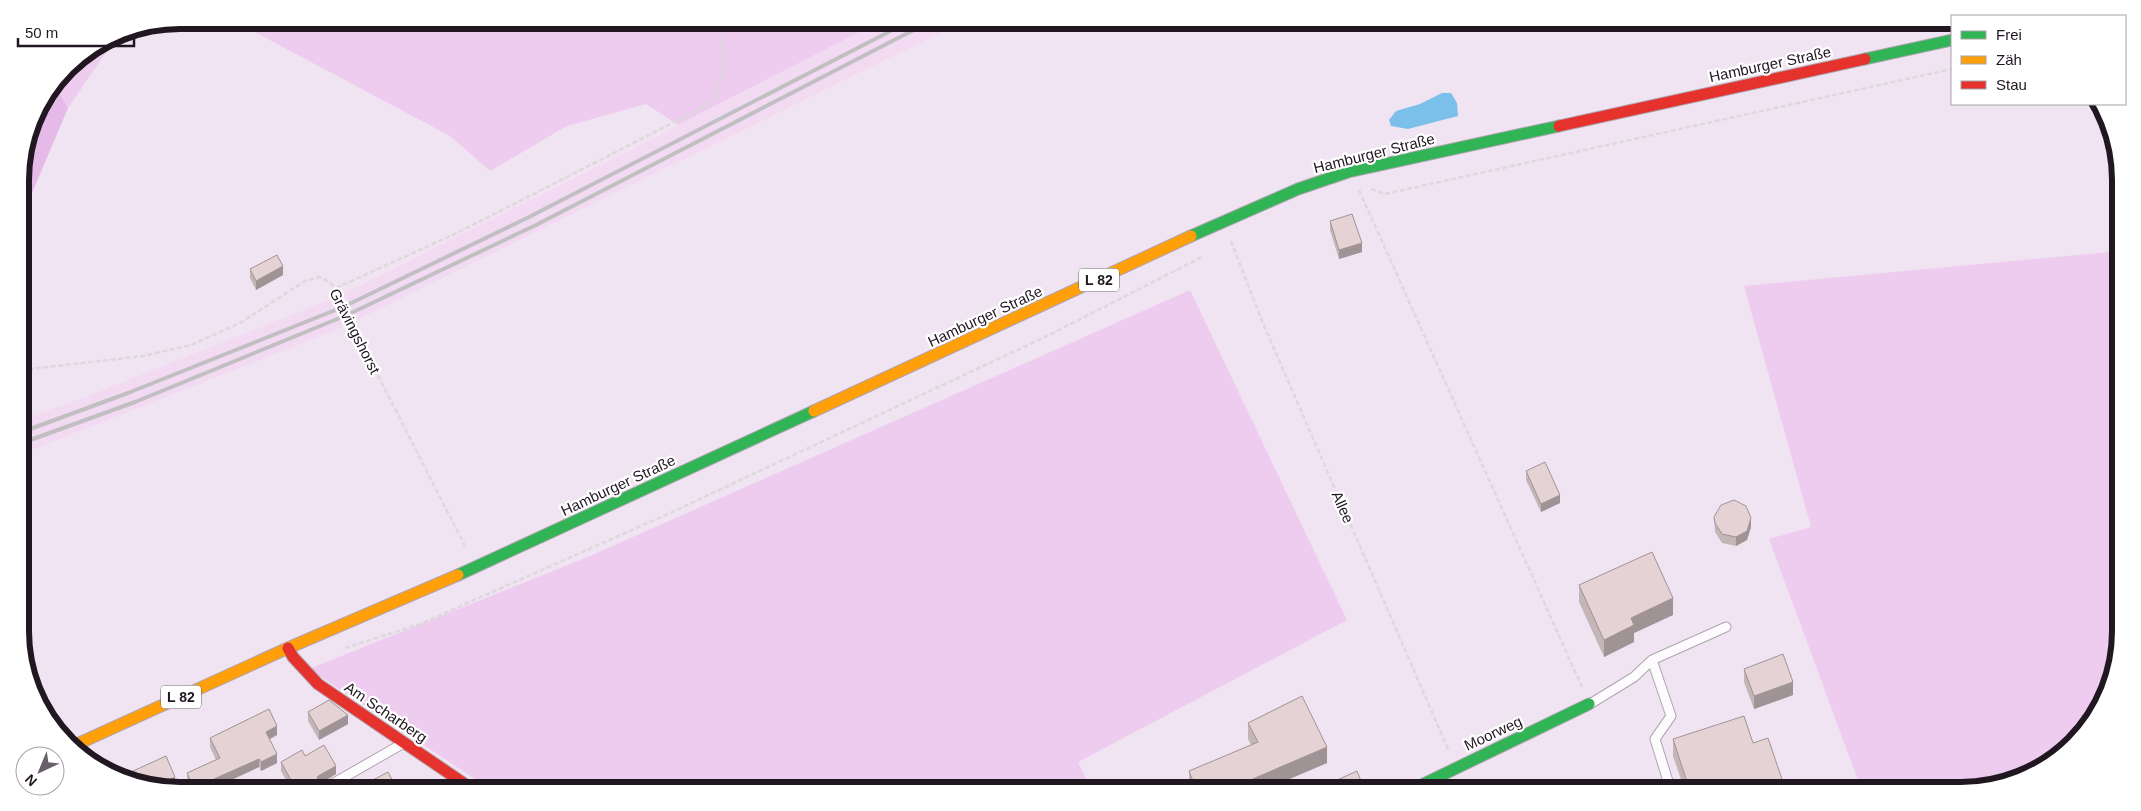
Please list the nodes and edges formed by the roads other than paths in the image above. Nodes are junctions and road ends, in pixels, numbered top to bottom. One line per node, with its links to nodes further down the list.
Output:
1 (1951, 40): 3 (main road, Hamburger Straße / L 82)
2 (1726, 626): 4 (lane)
3 (288, 648): 6 (main road, Hamburger Straße / L 82); 7 (main road, Am Scharberg)
4 (1652, 660): 5 (lane); 11 (lane)
5 (1589, 704): 10 (main road, Moorweg)
6 (78, 743)
7 (405, 743): 8 (lane); 9 (main road, Am Scharberg)
8 (335, 782)
9 (462, 782)
10 (1427, 782)
11 (1668, 782)

